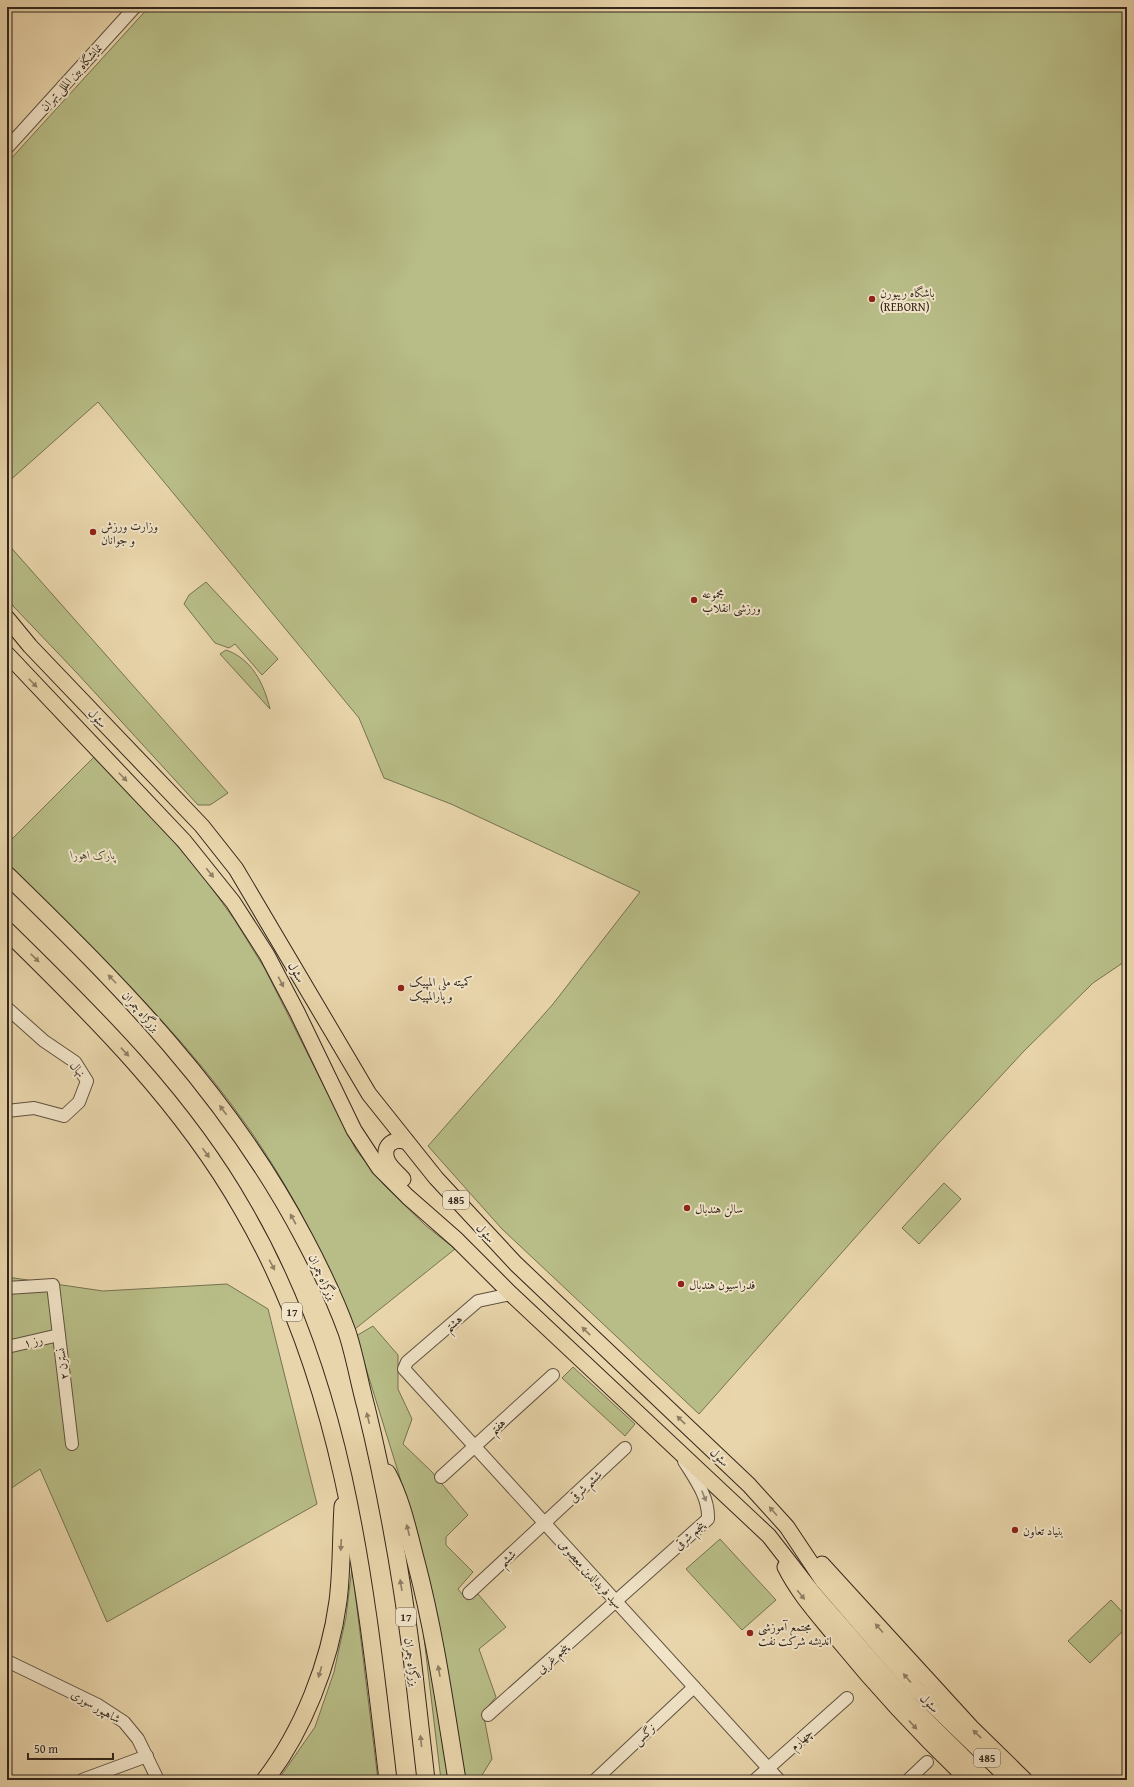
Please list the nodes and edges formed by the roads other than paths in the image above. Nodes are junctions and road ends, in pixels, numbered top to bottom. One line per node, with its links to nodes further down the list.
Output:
1 (135, 7): 2 (street, نمایشگاه بین المللی تهران)
2 (7, 148)
3 (7, 618): 9 (main road, سئول / 485)
4 (7, 654): 10 (main road, سئول / 485, one-way to 10)
5 (7, 875): 21 (highway, بزرگراه چمران / 17, one-way to 5)
6 (7, 931): 23 (highway, 17, one-way to 23)
7 (7, 1008): 8 (street, نهال)
8 (7, 1111)
9 (407, 1142): 10 (main road); 25 (main road, سئول / 485, one-way to 9)
10 (432, 1219): 12 (main road, سئول / 485)
11 (7, 1288): 13 (street, نسترن ۲)
12 (511, 1294): 15 (street, هشتم); 20 (main road, سئول / 485)
13 (59, 1335): 14 (street, رز ۱); 17 (street, نسترن ۲)
14 (7, 1347)
15 (404, 1369): 18 (street, سید فریدالدین معصومی)
16 (553, 1375): 18 (street, هفتم)
17 (72, 1444)
18 (475, 1447): 22 (street, هفتم); 24 (street, سید فریدالدین معصومی)
19 (625, 1448): 24 (street, ششم شرقی)
20 (679, 1452): 26 (main road, سئول / 485); 28 (street, پنجم شرقی, one-way to 28)
21 (378, 1456): 40 (highway, بزرگراه چمران / 17, one-way to 21); 41 (highway, one-way to 21)
22 (441, 1477)
23 (344, 1478): 38 (highway, one-way to 38); 39 (highway, 17)
24 (544, 1523): 27 (street, ششم); 28 (street, سید فریدالدین معصومی)
25 (787, 1527): 48 (main road, سئول / 485, one-way to 25); 49 (main road, one-way to 25)
26 (769, 1536): 46 (main road, one-way to 46); 47 (main road, سئول / 485)
27 (469, 1593)
28 (616, 1601): 30 (street, سید فریدالدین معصومی); 32 (street, پنجم غربی)
29 (7, 1660): 33 (street, شاهپور سوری)
30 (694, 1687): 35 (street, سید فریدالدین معصومی); 42 (street, نرگس)
31 (847, 1698): 35 (street, چهارم)
32 (488, 1715)
33 (147, 1756): 36 (street); 37 (street, شاهپور سوری)
34 (927, 1762): 45 (street)
35 (768, 1768): 43 (street, چهارم); 44 (street, سید فریدالدین معصومی)
36 (82, 1780)
37 (158, 1780)
38 (264, 1780)
39 (388, 1780)
40 (426, 1780)
41 (457, 1780)
42 (595, 1780)
43 (755, 1780)
44 (779, 1780)
45 (908, 1780)
46 (968, 1780)
47 (987, 1780)
48 (1010, 1780)
49 (1026, 1780)

